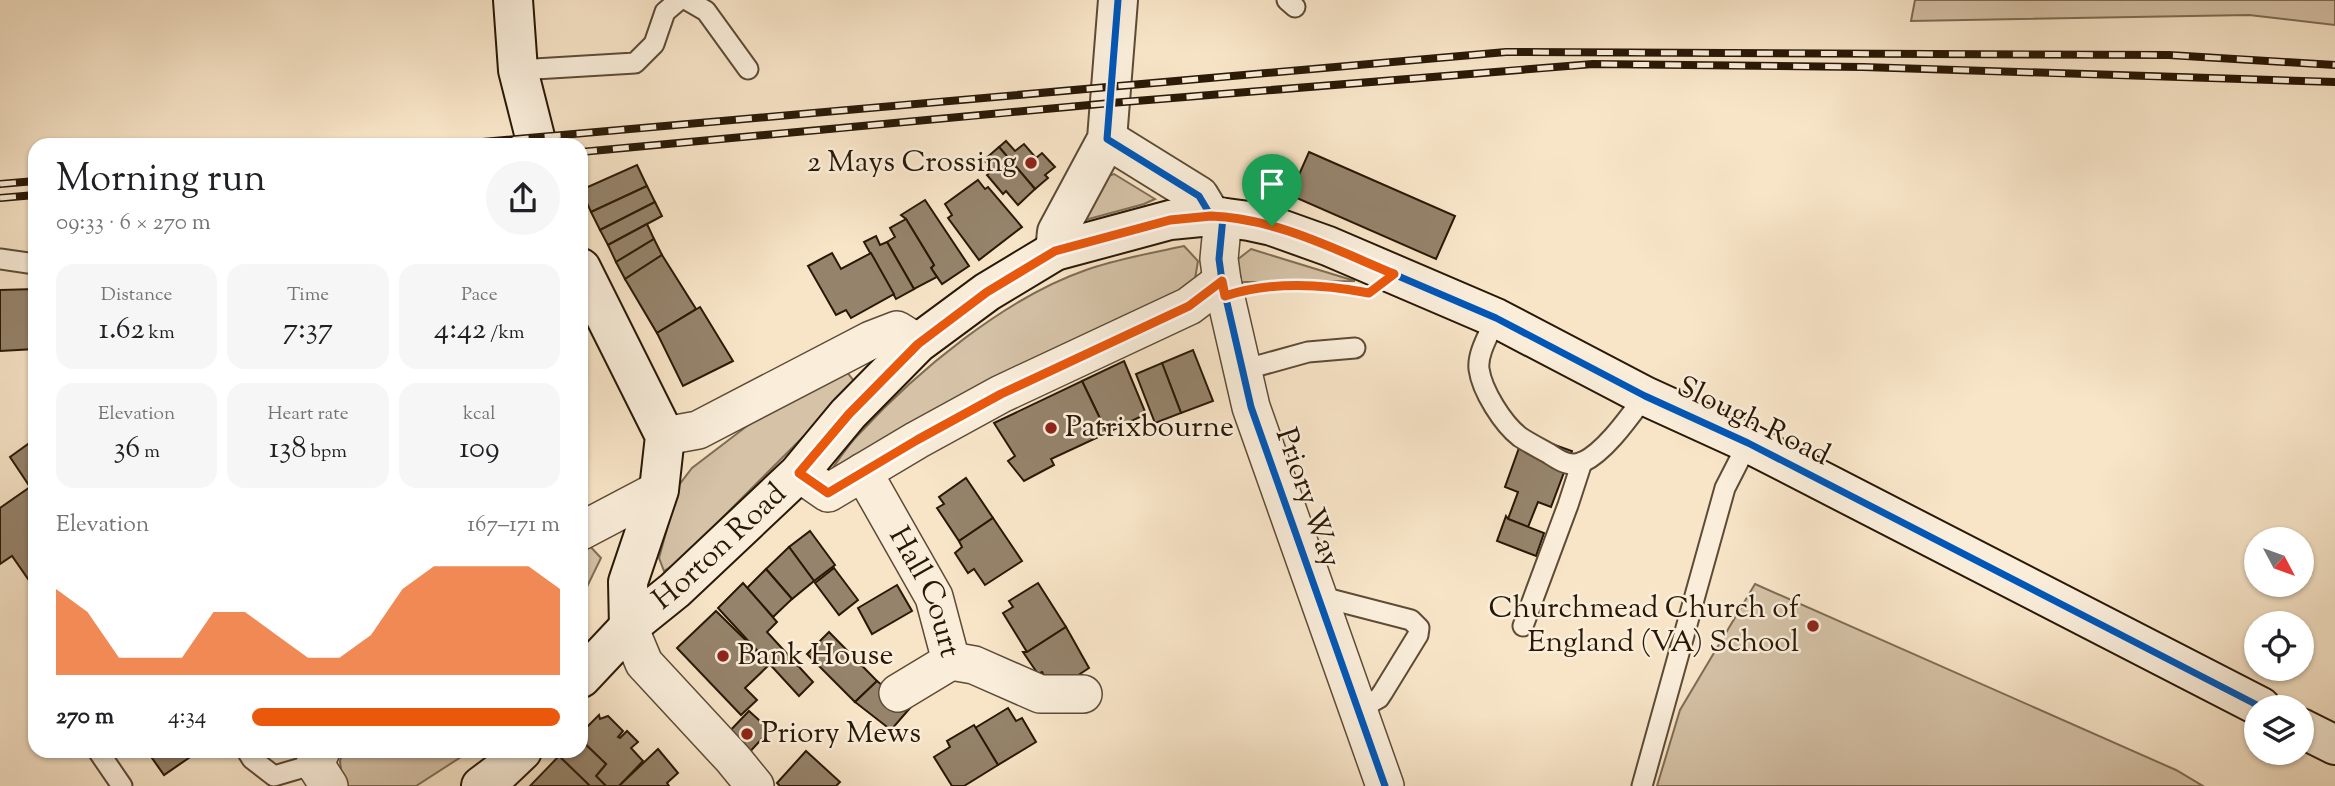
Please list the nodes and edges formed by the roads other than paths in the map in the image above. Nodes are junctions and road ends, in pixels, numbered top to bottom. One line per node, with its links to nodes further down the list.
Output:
1 (513, 0): 6 (main road)
2 (679, 0): 6 (lane)
3 (687, 0): 5 (lane)
4 (1118, 0): 8 (main road)
5 (748, 69)
6 (518, 70): 7 (main road)
7 (535, 138)
8 (1107, 139): 9 (main road); 10 (main road)
9 (1217, 216): 10 (main road, Horton Road); 13 (street, Priory Way); 15 (main road, Slough Road)
10 (1055, 251): 16 (main road, Horton Road)
11 (0, 260): 12 (lane)
12 (28, 263)
13 (1222, 281): 18 (street, Priory Way); 23 (street)
14 (588, 285): 20 (main road)
15 (1496, 318): 19 (main road, Slough Road); 22 (lane)
16 (918, 344): 20 (street); 24 (main road, Horton Road)
17 (1355, 348): 18 (lane)
18 (1243, 370): 27 (street, Priory Way)
19 (1645, 396): 21 (main road, Slough Road); 22 (lane)
20 (665, 436): 25 (main road)
21 (1748, 443): 34 (main road, Slough Road); 44 (lane)
22 (1582, 462): 28 (lane)
23 (863, 472): 24 (street); 30 (street, Hall Court)
24 (799, 473): 29 (main road, Horton Road)
25 (659, 490): 26 (street); 29 (main road)
26 (588, 527)
27 (1318, 596): 35 (street, Priory Way); 35 (lane)
28 (1522, 626)
29 (629, 627): 31 (main road, Horton Road); 42 (street)
30 (951, 662): 32 (street, Hall Court); 33 (street)
31 (588, 671)
32 (898, 693)
33 (1083, 694)
34 (2244, 698)
35 (1358, 710): 43 (street, Priory Way)
36 (2314, 734): 37 (main road)
37 (2335, 745)
38 (103, 758): 41 (lane)
39 (251, 758): 40 (lane)
40 (322, 767)
41 (122, 786)
42 (755, 786)
43 (1385, 786)
44 (1642, 786)

